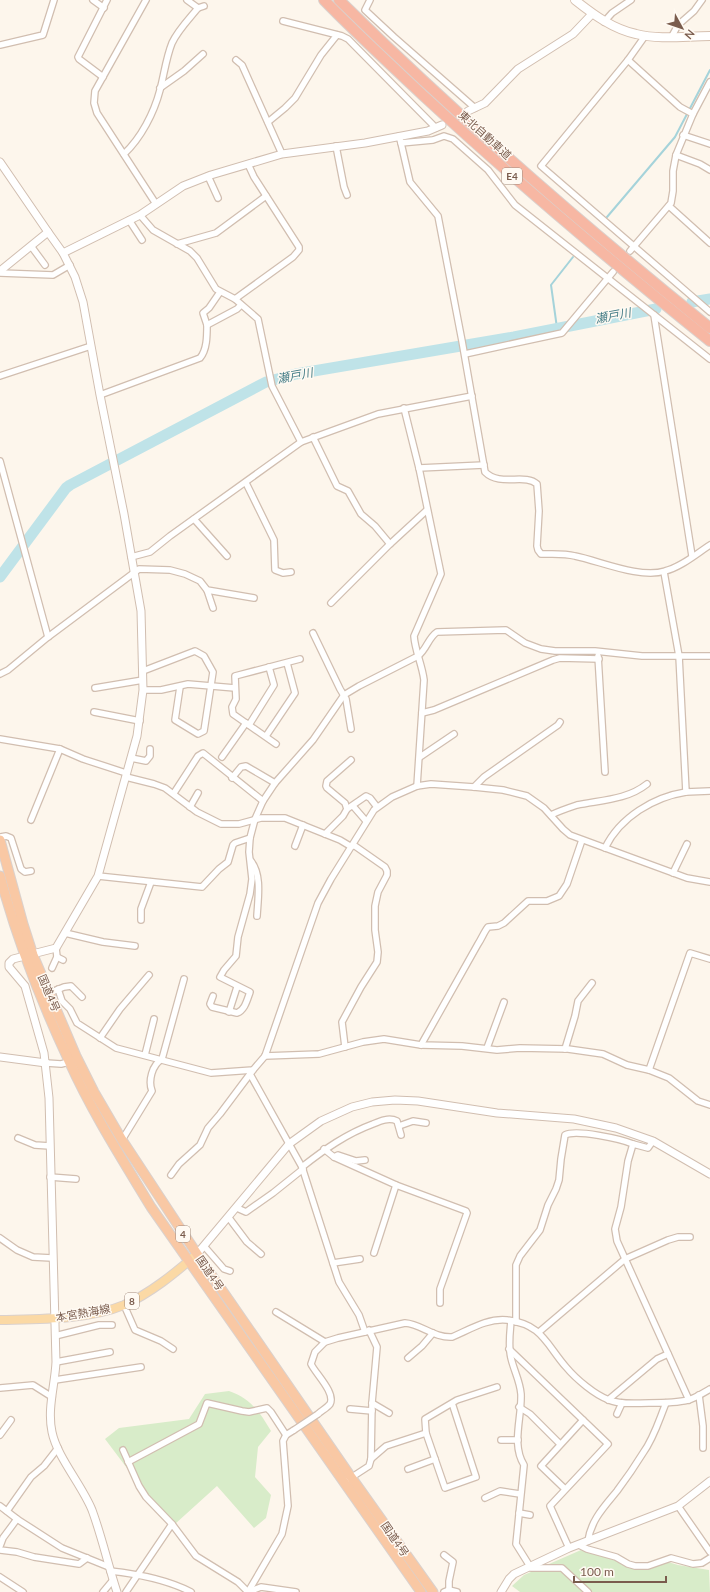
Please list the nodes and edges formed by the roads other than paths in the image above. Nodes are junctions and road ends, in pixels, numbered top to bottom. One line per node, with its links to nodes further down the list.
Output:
1 (54, 0): 20 (street)
2 (93, 0): 12 (street)
3 (107, 0): 12 (street)
4 (146, 0): 24 (street)
5 (187, 0): 26 (street)
6 (324, 0): 69 (highway, 東北自動車道 / E4)
7 (339, 0): 68 (highway, 東北自動車道 / E4)
8 (370, 0): 27 (street)
9 (576, 0): 13 (main road)
10 (702, 0): 18 (street)
11 (627, 1): 15 (street)
12 (104, 8): 24 (street)
13 (592, 14): 15 (main road); 27 (street)
14 (283, 21): 16 (street)
15 (604, 22): 17 (main road)
16 (336, 35): 29 (street); 30 (street)
17 (645, 36): 18 (main road); 23 (street)
18 (672, 36): 19 (main road)
19 (710, 36)
20 (0, 45)
21 (203, 54): 26 (street)
22 (236, 60): 29 (street)
23 (628, 60): 28 (street); 54 (street)
24 (103, 77): 35 (street)
25 (710, 82): 28 (street)
26 (160, 88): 35 (street)
27 (471, 110)
28 (690, 112): 31 (street)
29 (268, 122): 36 (street)
30 (439, 127): 32 (street)
31 (683, 135): 33 (street); 37 (street)
32 (400, 139): 34 (street); 61 (street); 71 (street)
33 (710, 144)
34 (336, 146): 36 (street); 42 (street)
35 (124, 154): 45 (street)
36 (282, 154): 39 (street)
37 (676, 155): 40 (street); 46 (street)
38 (0, 162): 49 (street)
39 (248, 164): 41 (street); 43 (street)
40 (710, 170)
41 (208, 176): 44 (street); 45 (street)
42 (347, 195)
43 (266, 196): 52 (street); 63 (street)
44 (218, 198)
45 (156, 204): 47 (street)
46 (669, 206): 51 (street); 54 (street)
47 (140, 215): 48 (street); 52 (street)
48 (129, 220): 50 (street); 56 (street)
49 (48, 232): 53 (street); 56 (street)
50 (142, 240)
51 (710, 243)
52 (177, 244): 62 (street)
53 (31, 246): 57 (street); 59 (street)
54 (635, 246): 55 (street); 65 (street)
55 (630, 251)
56 (63, 253): 58 (street)
57 (45, 265)
58 (70, 266): 59 (street); 70 (street)
59 (0, 272)
60 (613, 272): 61 (street)
61 (608, 278): 66 (street); 71 (street)
62 (220, 292): 63 (street); 67 (street)
63 (235, 299): 64 (street)
64 (241, 305): 67 (street); 78 (street)
65 (710, 312)
66 (653, 314): 72 (street); 88 (street)
67 (207, 325): 74 (street)
68 (710, 328)
69 (710, 341)
70 (91, 346): 73 (street); 74 (street)
71 (464, 352): 75 (street)
72 (710, 359)
73 (0, 376)
74 (100, 395): 89 (street)
75 (472, 396): 76 (street); 80 (street)
76 (404, 408): 77 (street); 81 (street)
77 (313, 437): 78 (street); 85 (street)
78 (301, 442): 82 (street)
79 (0, 461): 98 (street)
80 (484, 465): 81 (street); 91 (street)
81 (419, 468): 83 (street)
82 (246, 483): 84 (street); 90 (street)
83 (427, 510): 85 (street); 100 (street)
84 (194, 519): 87 (street); 89 (street)
85 (390, 544): 95 (street)
86 (710, 545): 88 (street)
87 (227, 556)
88 (692, 556): 91 (street)
89 (131, 557): 92 (street)
90 (292, 572)
91 (664, 572): 101 (street)
92 (134, 573): 93 (street); 98 (street); 107 (street)
93 (207, 590): 94 (street); 96 (street)
94 (254, 598)
95 (331, 603)
96 (213, 608)
97 (313, 633): 115 (street)
98 (48, 637): 108 (street)
99 (598, 651): 100 (street); 101 (street); 104 (street)
100 (418, 656): 115 (street); 117 (street)
101 (679, 656): 102 (street); 140 (street)
102 (710, 656)
103 (300, 659): 105 (street)
104 (598, 659): 117 (street); 132 (street)
105 (287, 663): 106 (street); 123 (street)
106 (269, 667): 113 (street); 120 (street)
107 (143, 671): 109 (street); 110 (street)
108 (0, 674)
109 (143, 680): 112 (street); 114 (street)
110 (210, 686): 111 (street); 111 (street); 113 (street)
111 (180, 687): 114 (street)
112 (95, 688)
113 (235, 688): 120 (street)
114 (144, 690): 118 (street)
115 (344, 695): 121 (street); 135 (street)
116 (94, 712): 118 (street)
117 (422, 713): 129 (street)
118 (140, 721): 130 (street)
119 (560, 722): 138 (street)
120 (248, 724): 123 (street); 128 (street)
121 (350, 729)
122 (454, 734): 129 (street)
123 (266, 736): 125 (street)
124 (0, 739): 126 (street)
125 (276, 744)
126 (60, 749): 133 (street); 149 (street)
127 (150, 749): 130 (street)
128 (222, 757)
129 (420, 757): 137 (street)
130 (131, 758): 133 (street)
131 (351, 760): 144 (street)
132 (606, 772)
133 (126, 775): 141 (street); 165 (street)
134 (232, 778): 135 (street); 141 (street); 143 (street)
135 (275, 783): 143 (street)
136 (647, 784): 147 (street)
137 (417, 786): 138 (street); 145 (street)
138 (474, 787): 147 (street)
139 (710, 791): 140 (street)
140 (686, 792): 160 (street)
141 (174, 793): 146 (street)
142 (198, 793): 146 (street)
143 (263, 801): 148 (street)
144 (350, 807): 145 (street); 150 (street); 152 (street)
145 (377, 807): 150 (street)
146 (190, 808): 148 (street)
147 (551, 815): 156 (street)
148 (255, 818): 151 (street); 154 (street)
149 (32, 820)
150 (366, 821): 159 (street)
151 (303, 825): 152 (street); 158 (street)
152 (325, 834): 159 (street)
153 (0, 837): 162 (street)
154 (250, 838): 161 (street); 166 (street)
155 (0, 840): 174 (highway, 国道4号 / 4)
156 (582, 840): 160 (street); 191 (street)
157 (687, 844): 163 (street)
158 (295, 846)
159 (350, 846): 192 (street); 196 (street)
160 (606, 848): 163 (street)
161 (250, 860): 169 (street); 182 (street)
162 (31, 871)
163 (673, 873): 167 (street)
164 (0, 876): 168 (highway, 国道4号 / 4)
165 (98, 876): 166 (street); 171 (street)
166 (151, 882): 170 (street)
167 (710, 882)
168 (4, 903): 174 (highway, 国道4号 / 4)
169 (257, 916)
170 (141, 920)
171 (65, 933): 172 (street); 173 (street)
172 (135, 946)
173 (56, 948): 174 (street); 175 (street)
174 (29, 956): 184 (highway, 国道4号 / 4); 199 (highway, 国道4号 / 4); 200 (street)
175 (57, 957): 177 (street); 178 (street)
176 (710, 959): 201 (street)
177 (63, 960)
178 (52, 968)
179 (149, 974): 190 (street)
180 (184, 979): 198 (street)
181 (592, 982): 194 (street)
182 (238, 987): 188 (street); 188 (street)
183 (58, 989): 184 (street); 186 (street); 190 (street)
184 (49, 993): 208 (highway, 国道4号 / 4)
185 (213, 996): 188 (street)
186 (82, 997)
187 (504, 1002): 193 (street)
188 (229, 1012)
189 (154, 1019): 195 (street)
190 (100, 1038): 195 (street)
191 (421, 1044): 192 (street); 193 (street)
192 (345, 1047): 196 (street)
193 (488, 1048): 194 (street)
194 (565, 1049): 201 (street)
195 (145, 1055): 198 (street)
196 (265, 1056): 202 (street)
197 (0, 1057): 200 (street)
198 (162, 1059): 202 (street); 208 (street)
199 (69, 1062): 200 (street); 233 (highway, 国道4号 / 4)
200 (46, 1063): 212 (street)
201 (649, 1070): 203 (street)
202 (251, 1072): 210 (street); 217 (street)
203 (710, 1105)
204 (426, 1123): 205 (street)
205 (399, 1126): 206 (street); 213 (street)
206 (401, 1135)
207 (18, 1138): 212 (street)
208 (122, 1140): 228 (highway, 国道4号 / 4)
209 (652, 1141): 210 (street); 211 (street); 218 (street)
210 (289, 1144): 216 (street); 222 (street)
211 (633, 1144): 232 (street); 241 (street)
212 (50, 1146): 219 (street)
213 (324, 1149): 214 (street); 216 (street)
214 (334, 1157): 215 (street); 221 (street)
215 (365, 1160)
216 (302, 1168): 222 (street); 234 (street)
217 (171, 1174)
218 (710, 1174)
219 (50, 1177): 220 (street); 230 (street)
220 (76, 1179)
221 (396, 1185): 227 (street); 236 (street)
222 (237, 1208): 223 (street)
223 (229, 1218): 226 (street); 229 (street)
224 (690, 1237): 232 (street)
225 (0, 1238): 230 (street)
226 (204, 1246): 228 (street); 235 (street)
227 (374, 1253)
228 (197, 1254): 233 (main road, 本宮熱海線 / 8); 287 (highway, 国道4号 / 4)
229 (261, 1254)
230 (52, 1258): 239 (street)
231 (360, 1259): 234 (street)
232 (625, 1259): 244 (street); 251 (street)
233 (189, 1261): 237 (main road, 本宮熱海線 / 8); 289 (highway, 国道4号 / 4)
234 (334, 1263): 243 (street)
235 (230, 1271)
236 (440, 1303)
237 (124, 1304): 239 (main road, 本宮熱海線 / 8); 249 (street)
238 (276, 1312): 247 (street)
239 (55, 1319): 240 (main road, 本宮熱海線 / 8); 246 (street)
240 (0, 1320)
241 (514, 1322): 244 (street); 245 (street); 248 (street)
242 (112, 1325): 246 (street)
243 (367, 1331): 245 (street); 247 (street); 263 (street)
244 (539, 1332): 261 (street)
245 (433, 1333): 252 (street)
246 (56, 1336): 253 (street)
247 (325, 1342): 276 (street, bridge)
248 (509, 1349): 267 (street); 273 (street)
249 (173, 1350)
250 (110, 1352): 253 (street)
251 (668, 1354): 261 (street); 262 (street)
252 (408, 1358)
253 (56, 1362): 255 (street)
254 (141, 1367): 255 (street)
255 (55, 1380): 260 (street)
256 (497, 1387): 264 (street)
257 (0, 1388): 260 (street)
258 (710, 1389): 259 (street)
259 (699, 1395): 262 (street); 281 (street)
260 (52, 1397): 280 (street)
261 (608, 1400): 265 (street)
262 (689, 1400): 266 (street)
263 (372, 1403): 269 (street); 270 (street)
264 (452, 1403): 274 (street); 284 (street)
265 (622, 1403): 266 (street); 271 (street)
266 (666, 1403): 300 (street)
267 (519, 1407): 278 (street); 279 (street)
268 (350, 1409): 269 (street)
269 (372, 1411): 283 (street)
270 (389, 1413)
271 (617, 1414)
272 (11, 1420): 275 (street)
273 (583, 1420): 279 (street); 290 (street)
274 (426, 1433): 283 (street); 284 (street)
275 (0, 1435)
276 (286, 1435): 285 (street); 322 (street)
277 (501, 1440): 278 (street)
278 (518, 1440): 291 (street)
279 (560, 1444): 290 (street)
280 (58, 1448): 295 (street); 310 (street)
281 (703, 1448)
282 (123, 1450): 285 (street)
283 (371, 1459): 287 (street)
284 (435, 1459): 286 (street)
285 (128, 1462): 299 (street)
286 (408, 1469)
287 (351, 1477): 289 (street); 324 (highway, 国道4号 / 4)
288 (710, 1481): 294 (street)
289 (343, 1483): 315 (highway, 国道4号 / 4)
290 (565, 1489): 303 (street)
291 (520, 1494): 292 (street); 296 (street)
292 (485, 1498)
293 (0, 1506): 295 (street)
294 (678, 1506): 300 (street); 305 (street)
295 (7, 1511): 298 (street)
296 (519, 1513): 297 (street); 309 (street)
297 (530, 1516)
298 (17, 1519): 302 (street); 307 (street)
299 (172, 1524): 311 (street); 322 (street)
300 (588, 1541): 301 (street)
301 (579, 1545): 303 (street); 308 (street)
302 (0, 1546)
303 (569, 1548): 309 (street)
304 (0, 1550): 307 (street)
305 (710, 1552)
306 (444, 1556): 316 (street)
307 (87, 1558): 310 (street)
308 (710, 1558)
309 (529, 1567): 326 (street); 327 (street)
310 (109, 1569): 311 (street); 313 (street)
311 (138, 1574): 320 (street); 321 (street)
312 (0, 1577): 317 (street)
313 (113, 1580): 318 (street); 319 (street)
314 (286, 1591): 322 (street); 323 (street)
315 (418, 1591)
316 (446, 1591): 325 (street)
317 (23, 1592)
318 (103, 1592)
319 (117, 1592)
320 (126, 1592)
321 (191, 1592)
322 (248, 1592)
323 (296, 1592)
324 (433, 1592)
325 (457, 1592)
326 (501, 1592)
327 (588, 1592)

